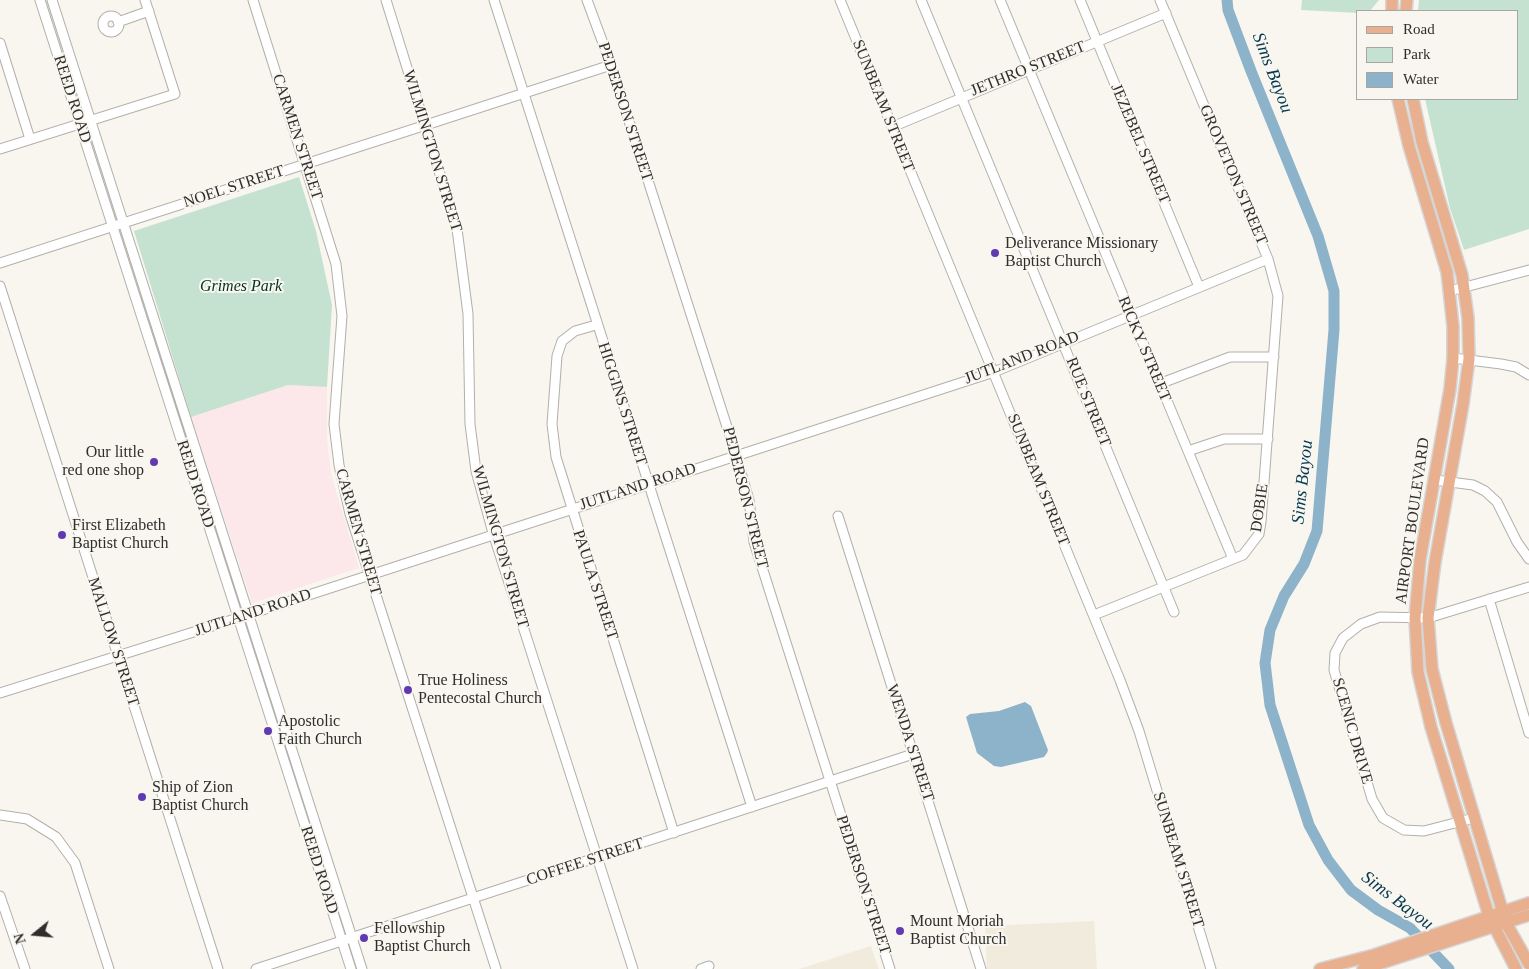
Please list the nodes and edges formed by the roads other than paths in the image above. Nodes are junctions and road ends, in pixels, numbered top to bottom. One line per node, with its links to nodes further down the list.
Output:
1 (40, 0): 25 (street, REED ROAD)
2 (52, 0): 24 (street, REED ROAD)
3 (145, 0): 13 (street)
4 (253, 0): 32 (street, CARMEN STREET)
5 (386, 0): 26 (street, WILMINGTON STREET)
6 (494, 0): 20 (street, HIGGINS STREET)
7 (587, 0): 18 (street, PEDERSON STREET)
8 (840, 0): 27 (street, SUNBEAM STREET)
9 (921, 0): 21 (street, RUE STREET)
10 (1000, 0): 19 (street, RICKY STREET)
11 (1080, 0): 16 (street, JEZEBEL STREET)
12 (1160, 0): 14 (street, GROVETON STREET)
13 (149, 11): 15 (street); 24 (street)
14 (1166, 13): 16 (street, JETHRO STREET); 35 (street, GROVETON STREET)
15 (118, 22)
16 (1097, 41): 19 (street, JETHRO STREET); 39 (street, JEZEBEL STREET)
17 (0, 43): 28 (street)
18 (611, 65): 20 (street, NOEL STREET); 57 (street, PEDERSON STREET)
19 (1029, 68): 21 (street, JETHRO STREET); 42 (street, RICKY STREET)
20 (524, 93): 26 (street, NOEL STREET); 45 (street, HIGGINS STREET)
21 (962, 96): 27 (street, JETHRO STREET); 46 (street, RUE STREET)
22 (1398, 100): 30 (main road, AIRPORT BOULEVARD)
23 (1412, 100): 29 (main road, AIRPORT BOULEVARD)
24 (91, 120): 25 (street); 33 (street, REED ROAD)
25 (80, 124): 28 (street); 34 (street, REED ROAD)
26 (426, 125): 32 (street, NOEL STREET); 65 (street, WILMINGTON STREET)
27 (892, 127): 50 (street, SUNBEAM STREET)
28 (30, 139): 31 (street)
29 (1422, 142): 30 (main road); 40 (main road, AIRPORT BOULEVARD)
30 (1409, 146): 41 (main road, AIRPORT BOULEVARD)
31 (0, 149)
32 (305, 164): 33 (street, NOEL STREET); 68 (street, CARMEN STREET)
33 (124, 223): 34 (street, NOEL STREET); 43 (street, REED ROAD)
34 (112, 226): 36 (street, NOEL STREET); 44 (street, REED ROAD)
35 (1268, 259): 39 (street, JUTLAND ROAD); 47 (street, GROVETON STREET)
36 (0, 263)
37 (1529, 270): 40 (street)
38 (0, 286): 77 (street, MALLOW STREET)
39 (1199, 287): 42 (street, JUTLAND ROAD)
40 (1465, 289): 41 (street); 49 (main road, AIRPORT BOULEVARD)
41 (1450, 291): 48 (main road, AIRPORT BOULEVARD)
42 (1130, 316): 46 (street, JUTLAND ROAD); 52 (street, RICKY STREET)
43 (155, 320): 44 (street); 53 (street, REED ROAD)
44 (145, 323): 54 (street, REED ROAD)
45 (596, 325): 59 (street, HIGGINS STREET); 61 (street, PAULA STREET)
46 (1063, 342): 50 (street, JUTLAND ROAD); 69 (street, RUE STREET)
47 (1274, 357): 52 (street); 55 (street, DOBIE)
48 (1453, 358): 49 (street); 58 (main road, AIRPORT BOULEVARD)
49 (1469, 359): 51 (street); 60 (main road, AIRPORT BOULEVARD)
50 (994, 372): 57 (street, JUTLAND ROAD); 74 (street, SUNBEAM STREET)
51 (1529, 375)
52 (1159, 384): 56 (street, RICKY STREET)
53 (191, 434): 54 (street); 62 (street, REED ROAD)
54 (180, 437): 63 (street, REED ROAD)
55 (1268, 439): 56 (street); 66 (street, DOBIE)
56 (1188, 451): 66 (street, RICKY STREET)
57 (736, 455): 59 (street, JUTLAND ROAD); 85 (street, PEDERSON STREET)
58 (1435, 480): 60 (street); 76 (main road, AIRPORT BOULEVARD)
59 (648, 483): 61 (street, JUTLAND ROAD); 86 (street, HIGGINS STREET)
60 (1449, 483): 67 (street); 76 (main road, AIRPORT BOULEVARD)
61 (571, 509): 65 (street, JUTLAND ROAD); 92 (street, PAULA STREET)
62 (216, 512): 63 (street); 73 (street, REED ROAD)
63 (206, 516): 75 (street, REED ROAD)
64 (838, 516): 84 (street, WENDA STREET)
65 (493, 533): 68 (street, JUTLAND ROAD); 93 (street, WILMINGTON STREET)
66 (1233, 559): 69 (street, DOBIE)
67 (1529, 559)
68 (370, 574): 73 (street, JUTLAND ROAD); 95 (street, CARMEN STREET)
69 (1164, 587): 72 (street, RUE STREET); 74 (street, DOBIE)
70 (1529, 587): 71 (street, SCENIC DRIVE)
71 (1489, 599): 76 (street, SCENIC DRIVE); 83 (street)
72 (1174, 612)
73 (249, 614): 75 (street, JUTLAND ROAD); 79 (street, REED ROAD)
74 (1094, 615): 115 (street, SUNBEAM STREET)
75 (238, 618): 77 (street, JUTLAND ROAD); 80 (street, REED ROAD)
76 (1422, 618): 81 (main road, AIRPORT BOULEVARD); 82 (main road, AIRPORT BOULEVARD); 91 (street, SCENIC DRIVE)
77 (117, 656): 78 (street, JUTLAND ROAD); 107 (street, MALLOW STREET)
78 (0, 693)
79 (280, 709): 80 (street); 87 (street, REED ROAD)
80 (268, 713): 89 (street, REED ROAD)
81 (1446, 723): 82 (main road); 90 (main road, AIRPORT BOULEVARD)
82 (1431, 728): 91 (main road, AIRPORT BOULEVARD)
83 (1529, 733)
84 (913, 754): 85 (street, COFFEE STREET); 114 (street, WENDA STREET)
85 (830, 781): 86 (street, COFFEE STREET); 113 (street, PEDERSON STREET)
86 (752, 807): 92 (street, COFFEE STREET)
87 (313, 814): 89 (street); 101 (street, REED ROAD)
88 (0, 815): 106 (street)
89 (302, 818): 102 (street, REED ROAD)
90 (1474, 818): 91 (street, SCENIC DRIVE); 99 (main road, AIRPORT BOULEVARD)
91 (1460, 822): 98 (main road, AIRPORT BOULEVARD)
92 (674, 833): 93 (street, COFFEE STREET)
93 (597, 858): 95 (street, COFFEE STREET); 112 (street, WILMINGTON STREET)
94 (0, 896): 105 (street)
95 (474, 899): 101 (street, COFFEE STREET); 111 (street, CARMEN STREET)
96 (1529, 903): 99 (main road)
97 (1529, 915): 99 (main road)
98 (1489, 916): 99 (main road); 100 (main road, AIRPORT BOULEVARD); 104 (main road)
99 (1504, 918): 100 (main road); 103 (main road, AIRPORT BOULEVARD)
100 (1493, 927): 104 (main road); 117 (main road, AIRPORT BOULEVARD)
101 (352, 938): 102 (street, COFFEE STREET); 110 (street, REED ROAD)
102 (342, 942): 108 (street, COFFEE STREET); 109 (street, REED ROAD)
103 (1529, 964)
104 (1363, 965): 116 (main road)
105 (25, 969)
106 (109, 969)
107 (218, 969)
108 (256, 969)
109 (351, 969)
110 (362, 969)
111 (496, 969)
112 (633, 969)
113 (890, 969)
114 (981, 969)
115 (1211, 969)
116 (1320, 969)
117 (1516, 969)

